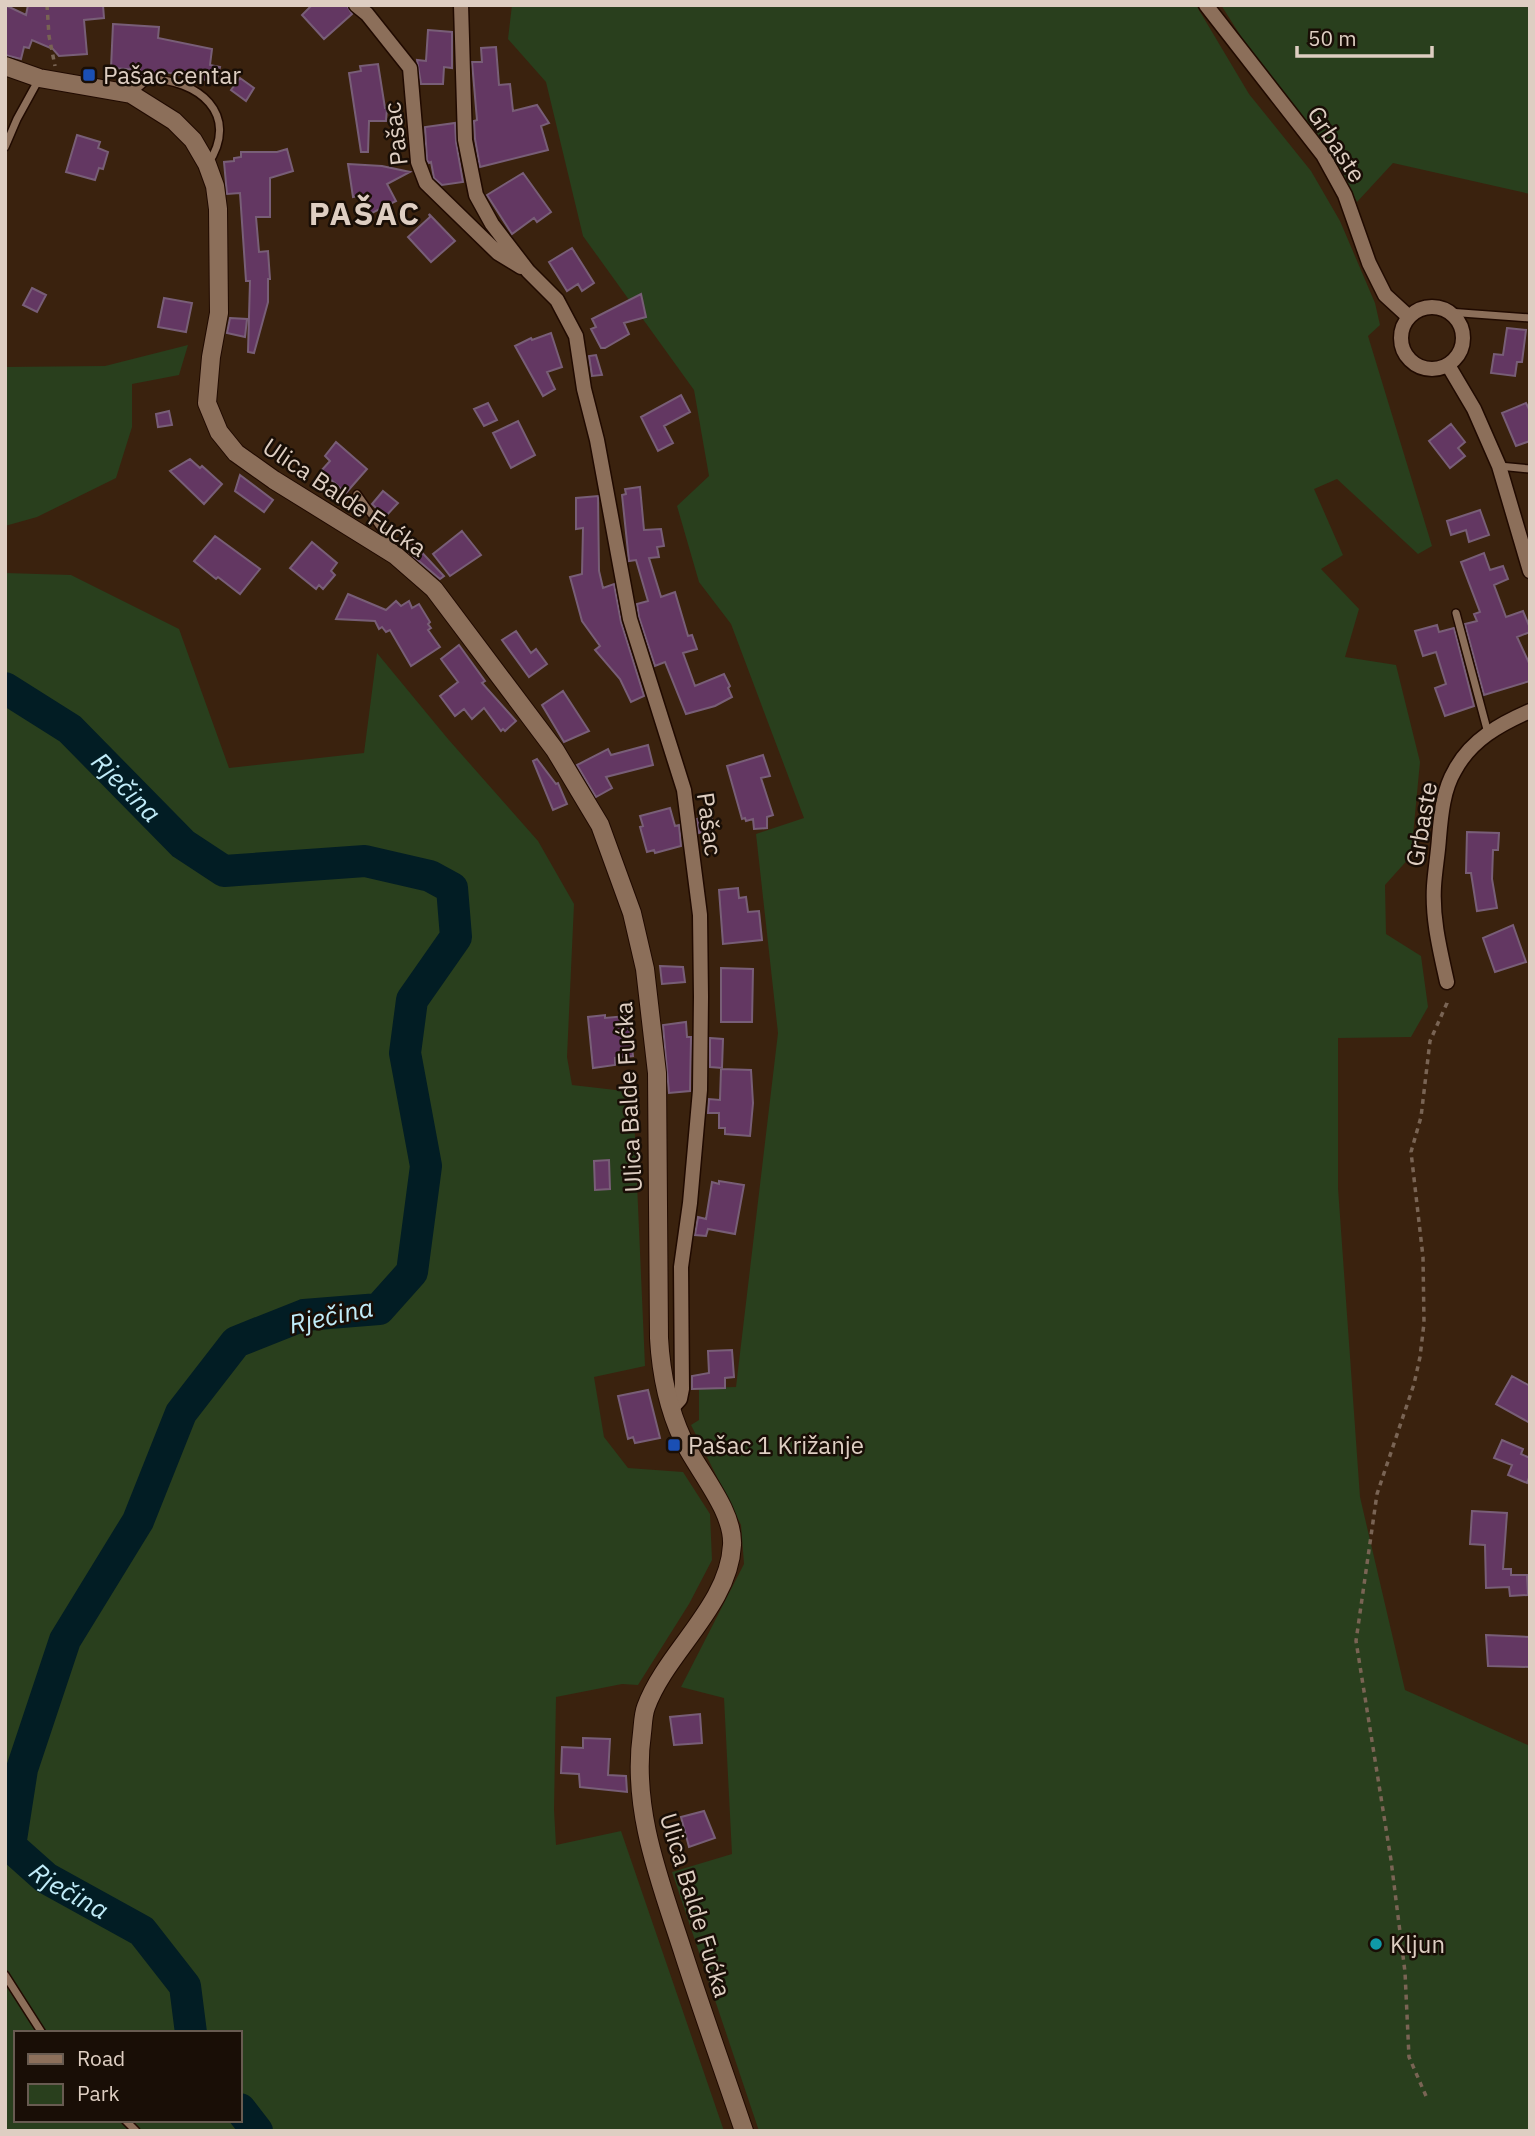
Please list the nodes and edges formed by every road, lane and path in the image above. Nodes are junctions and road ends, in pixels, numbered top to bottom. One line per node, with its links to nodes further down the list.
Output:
1 (47, 5): 5 (path)
2 (356, 5): 11 (street, Pašac)
3 (461, 5): 11 (street, Pašac)
4 (1206, 5): 13 (street, Grbaste)
5 (52, 53)
6 (5, 66): 7 (main road, Ulica Balde Fućka)
7 (39, 78): 8 (main road, Ulica Balde Fućka); 9 (lane)
8 (131, 94): 10 (main road, Ulica Balde Fućka); 10 (lane)
9 (5, 147)
10 (207, 164): 19 (main road, Ulica Balde Fućka)
11 (528, 271): 25 (street, Pašac)
12 (1448, 312): 13 (street); 14 (lane); 15 (street)
13 (1409, 317): 15 (street)
14 (1530, 318)
15 (1448, 365): 16 (street)
16 (1499, 466): 17 (lane); 20 (street)
17 (1530, 469)
18 (357, 494): 19 (lane)
19 (395, 555): 25 (main road, Ulica Balde Fućka)
20 (1530, 571)
21 (1456, 613): 23 (lane)
22 (1530, 711): 23 (street, Grbaste)
23 (1488, 733): 24 (street, Grbaste)
24 (1447, 982): 28 (path)
25 (671, 1409): 29 (main road, Ulica Balde Fućka)
26 (5, 1975): 27 (lane)
27 (41, 2031)
28 (1426, 2096)
29 (744, 2131)

